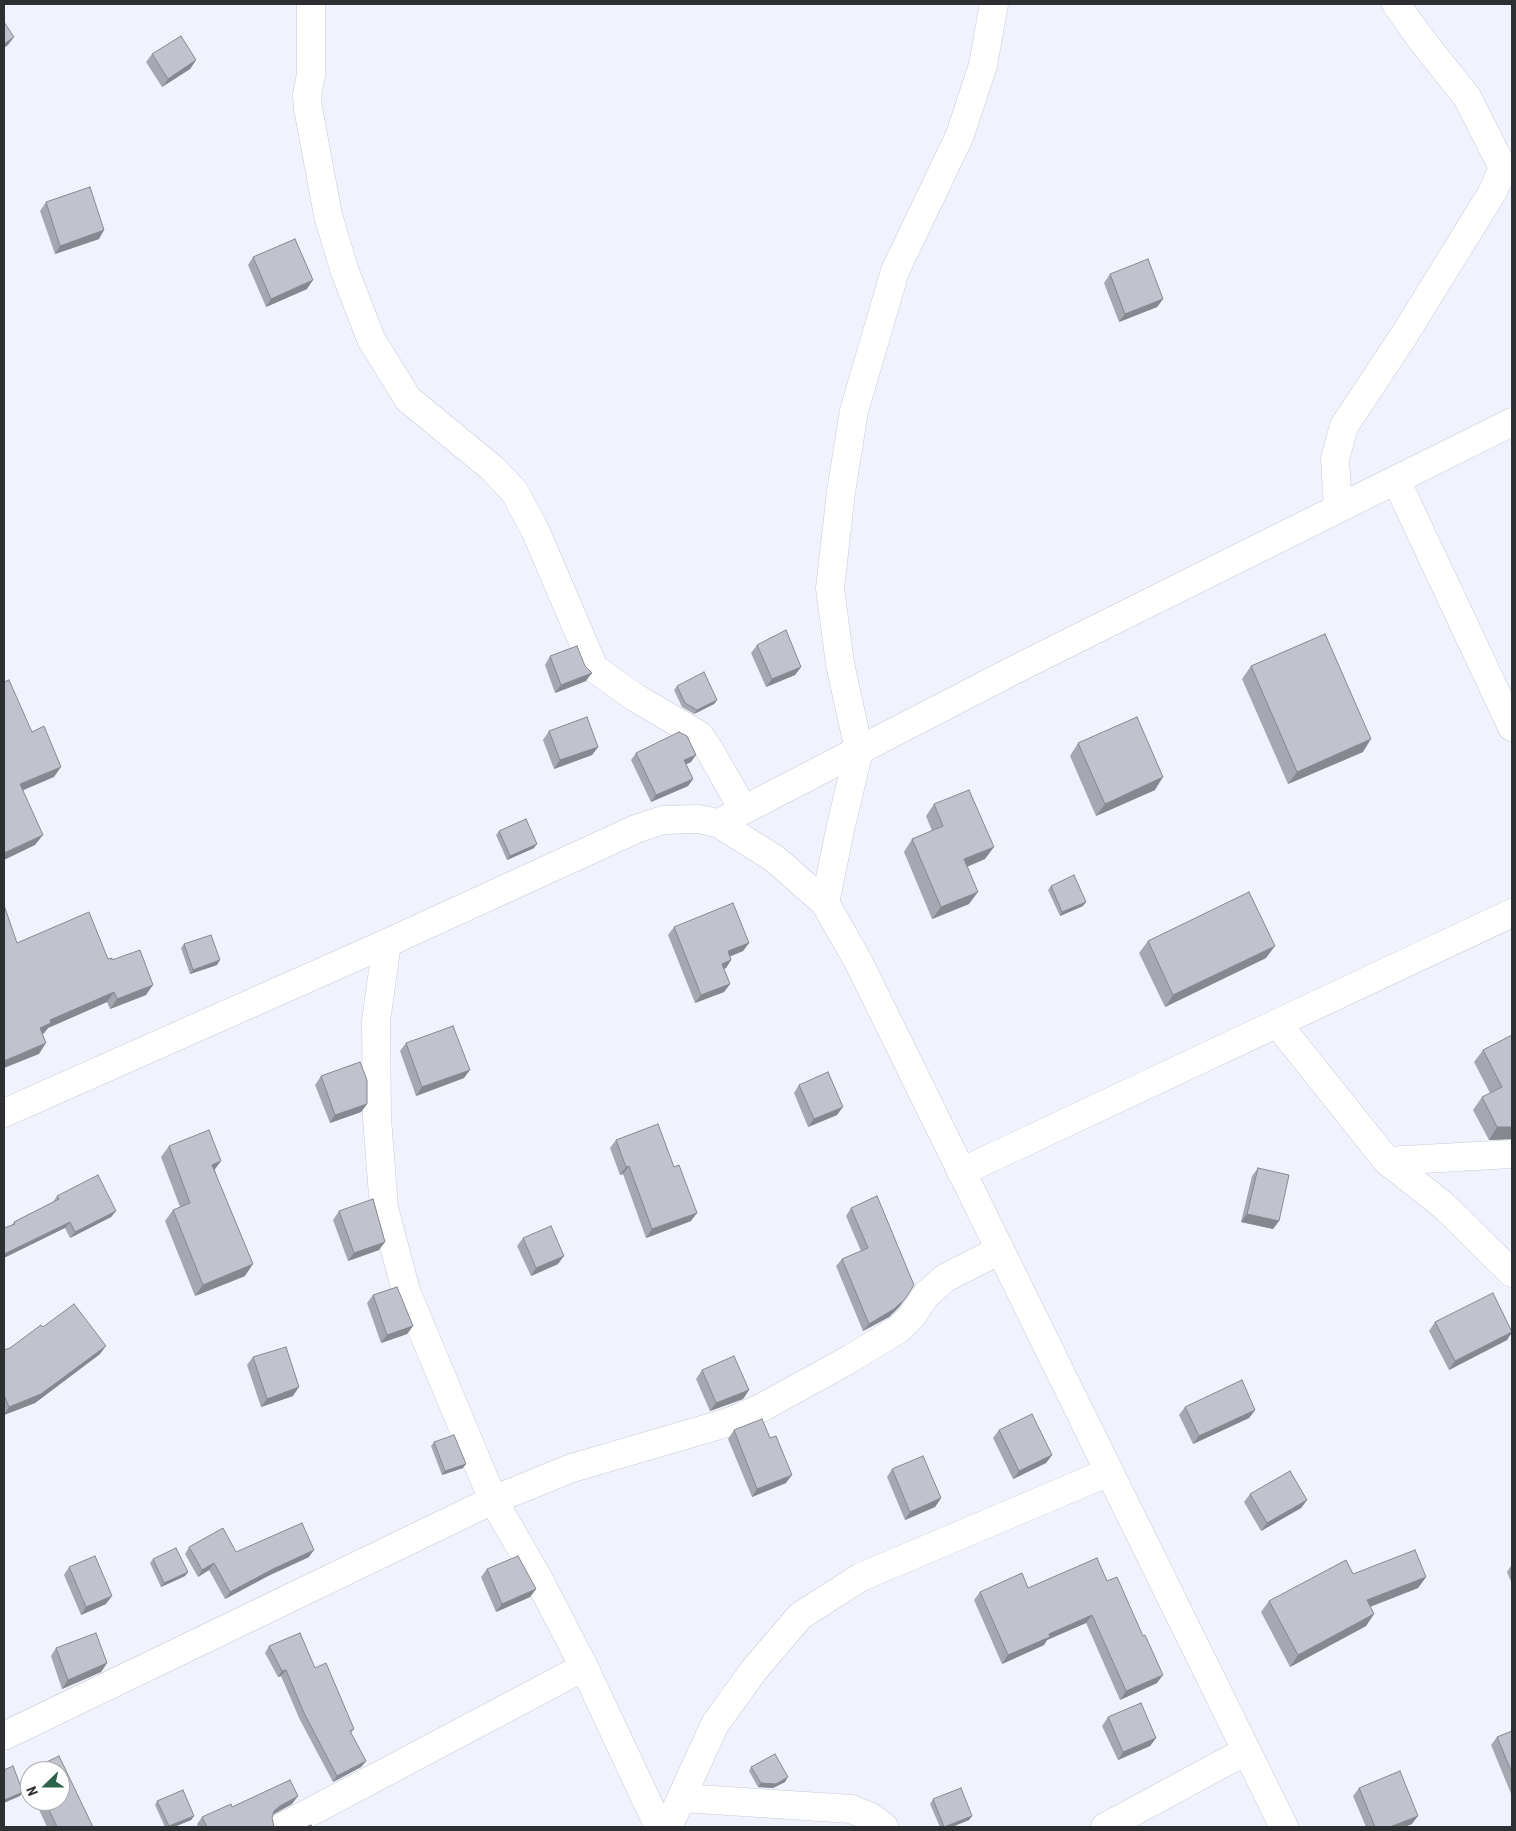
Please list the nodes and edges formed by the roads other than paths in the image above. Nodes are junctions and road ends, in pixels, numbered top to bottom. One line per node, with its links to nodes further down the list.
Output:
1 (311, 4): 9 (street)
2 (994, 4): 8 (street)
3 (1396, 4): 6 (street)
4 (1512, 422): 5 (street)
5 (1396, 480): 6 (street); 7 (street)
6 (1338, 508): 8 (street)
7 (1512, 727)
8 (859, 750): 9 (street); 11 (street)
9 (743, 809): 10 (street)
10 (718, 823): 11 (street); 13 (street)
11 (825, 903): 18 (street)
12 (1512, 913): 14 (street)
13 (387, 943): 15 (street); 22 (street)
14 (1277, 1023): 17 (street); 18 (street)
15 (4, 1113)
16 (1512, 1154): 17 (street)
17 (1387, 1161): 20 (street)
18 (962, 1172): 19 (street)
19 (1000, 1250): 21 (street); 22 (street)
20 (1512, 1273)
21 (1109, 1472): 25 (street); 26 (street)
22 (493, 1500): 23 (street); 24 (street)
23 (584, 1667): 27 (street); 28 (street)
24 (4, 1736)
25 (1246, 1751): 31 (street); 32 (street)
26 (682, 1798): 29 (street); 30 (street)
27 (282, 1827)
28 (659, 1827)
29 (668, 1827)
30 (884, 1827)
31 (1104, 1827)
32 (1284, 1827)

